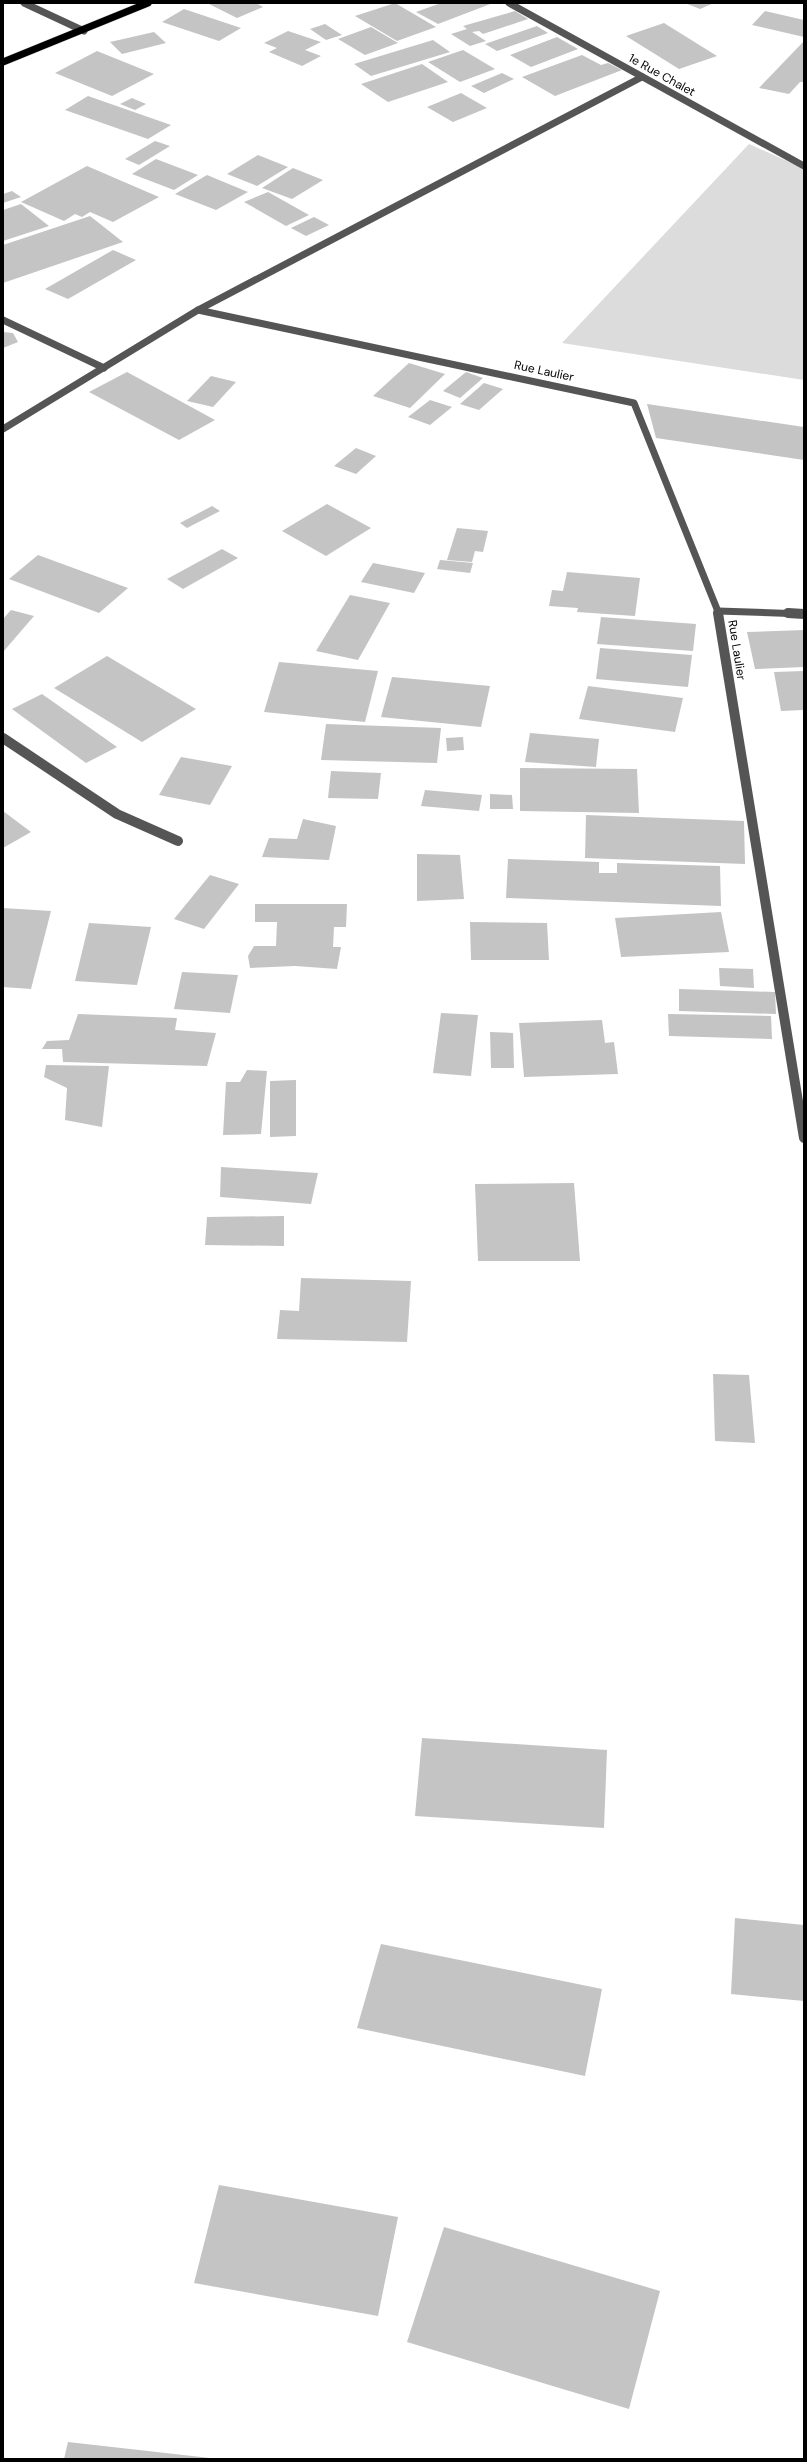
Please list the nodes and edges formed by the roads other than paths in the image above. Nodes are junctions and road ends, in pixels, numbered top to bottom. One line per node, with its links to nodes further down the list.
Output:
1 (24, 3): 4 (street)
2 (148, 3): 4 (main road)
3 (509, 3): 6 (street, 1e Rue Chalet)
4 (84, 30): 5 (main road)
5 (3, 62)
6 (642, 77): 7 (street, 1e Rue Chalet); 8 (street)
7 (804, 166)
8 (198, 310): 10 (street); 12 (street, Rue Laulier)
9 (3, 320): 10 (street)
10 (104, 368): 11 (street)
11 (3, 429)
12 (718, 611): 13 (street); 16 (street, Rue Laulier)
13 (804, 614)
14 (3, 738): 15 (street)
15 (178, 841)
16 (802, 1124): 17 (street, Rue Laulier)
17 (804, 1138)

